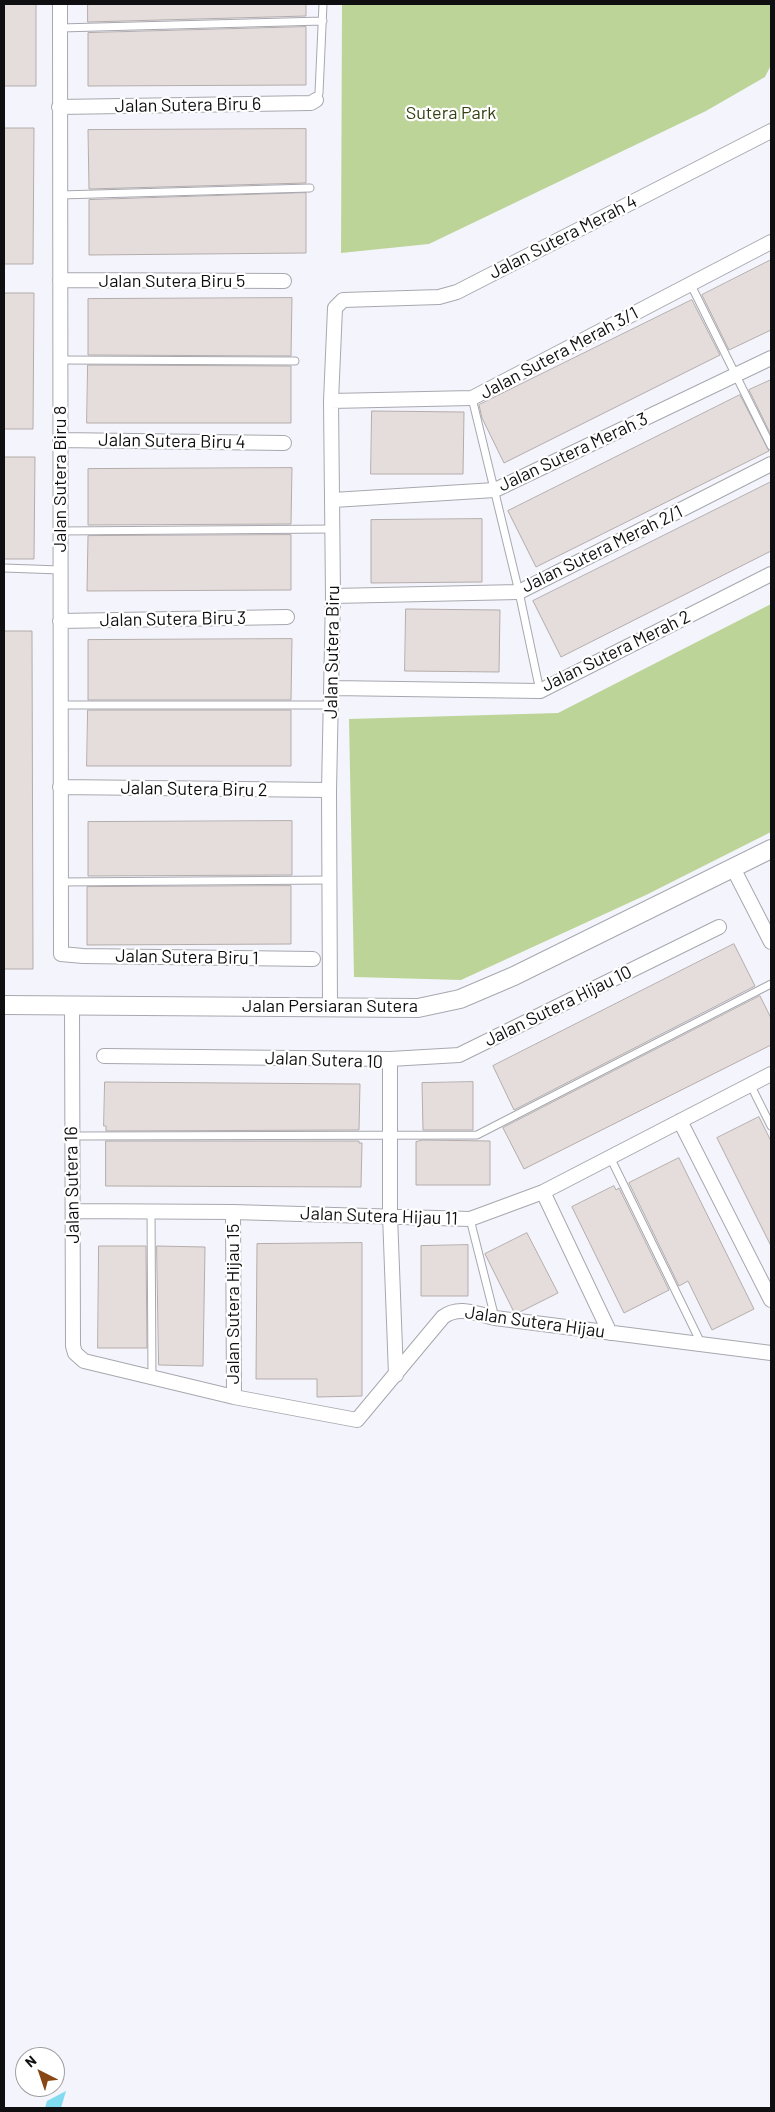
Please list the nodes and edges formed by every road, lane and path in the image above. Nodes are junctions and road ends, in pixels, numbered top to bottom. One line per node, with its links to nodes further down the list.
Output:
1 (60, 4): 4 (street, Jalan Sutera Biru 8)
2 (323, 4): 3 (lane)
3 (322, 22): 4 (lane); 5 (lane)
4 (60, 28): 6 (street, Jalan Sutera Biru 8)
5 (316, 100): 6 (street, Jalan Sutera Biru 6)
6 (59, 106): 9 (street, Jalan Sutera Biru 8)
7 (771, 130): 14 (street, Jalan Sutera Merah 4)
8 (310, 188): 9 (lane)
9 (60, 195): 11 (street, Jalan Sutera Biru 8)
10 (771, 242): 13 (street, Jalan Sutera Merah 3/1)
11 (60, 280): 12 (street, Jalan Sutera Biru 5); 16 (street, Jalan Sutera Biru 8)
12 (284, 281)
13 (690, 283): 18 (lane); 19 (street, Jalan Sutera Merah 3/1)
14 (343, 300): 20 (street, Jalan Sutera Biru)
15 (771, 358): 18 (street, Jalan Sutera Merah 3)
16 (60, 360): 17 (lane); 21 (street, Jalan Sutera Biru 8)
17 (295, 361)
18 (736, 375): 23 (lane); 25 (street, Jalan Sutera Merah 3)
19 (472, 398): 20 (street, Jalan Sutera Merah 3/1); 25 (lane)
20 (331, 401): 26 (street, Jalan Sutera Biru)
21 (60, 440): 22 (street, Jalan Sutera Biru 4); 28 (street, Jalan Sutera Biru 8)
22 (284, 443)
23 (771, 446)
24 (771, 464): 32 (street, Jalan Sutera Merah 2/1)
25 (495, 490): 26 (street, Jalan Sutera Merah 3); 32 (lane)
26 (333, 500): 27 (street, Jalan Sutera Biru)
27 (333, 528): 28 (lane); 33 (street, Jalan Sutera Biru)
28 (60, 531): 30 (street, Jalan Sutera Biru 8)
29 (4, 568): 30 (lane)
30 (60, 570): 35 (street, Jalan Sutera Biru 8)
31 (771, 574): 37 (street, Jalan Sutera Merah 2)
32 (518, 592): 33 (street, Jalan Sutera Merah 2/1); 37 (lane)
33 (333, 596): 36 (street, Jalan Sutera Biru)
34 (287, 617): 35 (street, Jalan Sutera Biru 3)
35 (60, 621): 38 (street, Jalan Sutera Biru 8)
36 (332, 688): 37 (street, Jalan Sutera Merah 2); 39 (street, Jalan Sutera Biru)
37 (540, 691)
38 (60, 705): 39 (lane); 40 (street, Jalan Sutera Biru 8)
39 (331, 705): 41 (street, Jalan Sutera Biru)
40 (60, 787): 41 (street, Jalan Sutera Biru 2); 45 (street, Jalan Sutera Biru 8)
41 (329, 790): 44 (street, Jalan Sutera Biru)
42 (771, 849): 43 (street, Jalan Persiaran Sutera)
43 (733, 868): 47 (street); 53 (street, Jalan Persiaran Sutera)
44 (330, 880): 45 (lane); 53 (street, Jalan Sutera Biru)
45 (60, 882): 48 (street, Jalan Sutera Biru 8)
46 (719, 927): 55 (street, Jalan Sutera Hijau 10)
47 (771, 942)
48 (61, 954): 49 (street, Jalan Sutera Biru 1)
49 (313, 959)
50 (771, 984): 60 (lane)
51 (4, 1005): 52 (street, Jalan Persiaran Sutera)
52 (72, 1005): 53 (street, Jalan Persiaran Sutera); 61 (street, Jalan Sutera 16)
53 (330, 1008)
54 (104, 1056): 55 (street, Jalan Sutera 10)
55 (390, 1059): 60 (street, Jalan Sutera 10)
56 (771, 1074): 57 (street, Jalan Sutera Hijau 11)
57 (750, 1084): 58 (street, Jalan Sutera Hijau 11); 59 (lane)
58 (680, 1121): 62 (street, Jalan Sutera Hijau 11); 69 (street)
59 (771, 1126)
60 (389, 1135): 61 (lane); 67 (street, Jalan Sutera 10)
61 (72, 1136): 64 (street, Jalan Sutera 16)
62 (610, 1157): 63 (street, Jalan Sutera Hijau 11); 72 (lane)
63 (543, 1192): 68 (street, Jalan Sutera Hijau 11); 71 (street)
64 (73, 1211): 65 (street, Jalan Sutera Hijau 11); 74 (street, Jalan Sutera 16)
65 (151, 1211): 66 (street, Jalan Sutera Hijau 11); 76 (lane)
66 (233, 1212): 67 (street, Jalan Sutera Hijau 11); 77 (street, Jalan Sutera Hijau 15)
67 (390, 1215): 68 (street, Jalan Sutera Hijau 11); 75 (street, Jalan Sutera 10)
68 (470, 1219): 70 (lane)
69 (771, 1300)
70 (495, 1318): 71 (street, Jalan Sutera Hijau); 75 (street, Jalan Sutera Hijau)
71 (610, 1333): 72 (street, Jalan Sutera Hijau)
72 (702, 1346): 73 (street, Jalan Sutera Hijau)
73 (771, 1353)
74 (84, 1362): 76 (street, Jalan Sutera Hijau)
75 (396, 1375): 77 (street, Jalan Sutera Hijau)
76 (152, 1378): 77 (street, Jalan Sutera Hijau)
77 (234, 1397)

